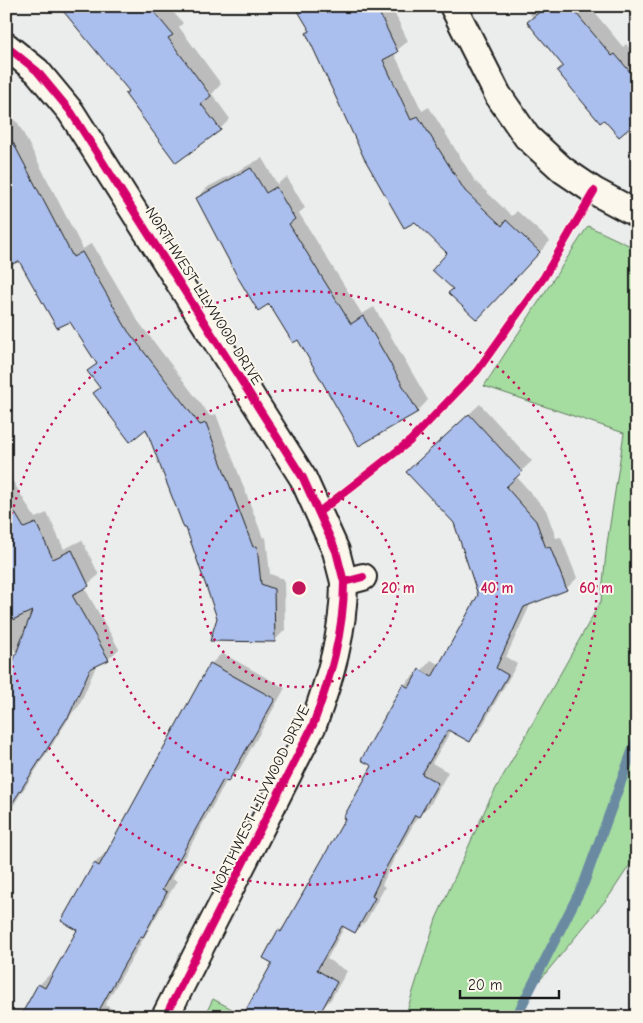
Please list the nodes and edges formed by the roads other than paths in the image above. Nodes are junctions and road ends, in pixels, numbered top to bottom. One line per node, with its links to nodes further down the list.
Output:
1 (453, 6): 3 (street)
2 (6, 46): 4 (street, NORTHWEST LILYWOOD DRIVE)
3 (637, 214)
4 (166, 1017)

